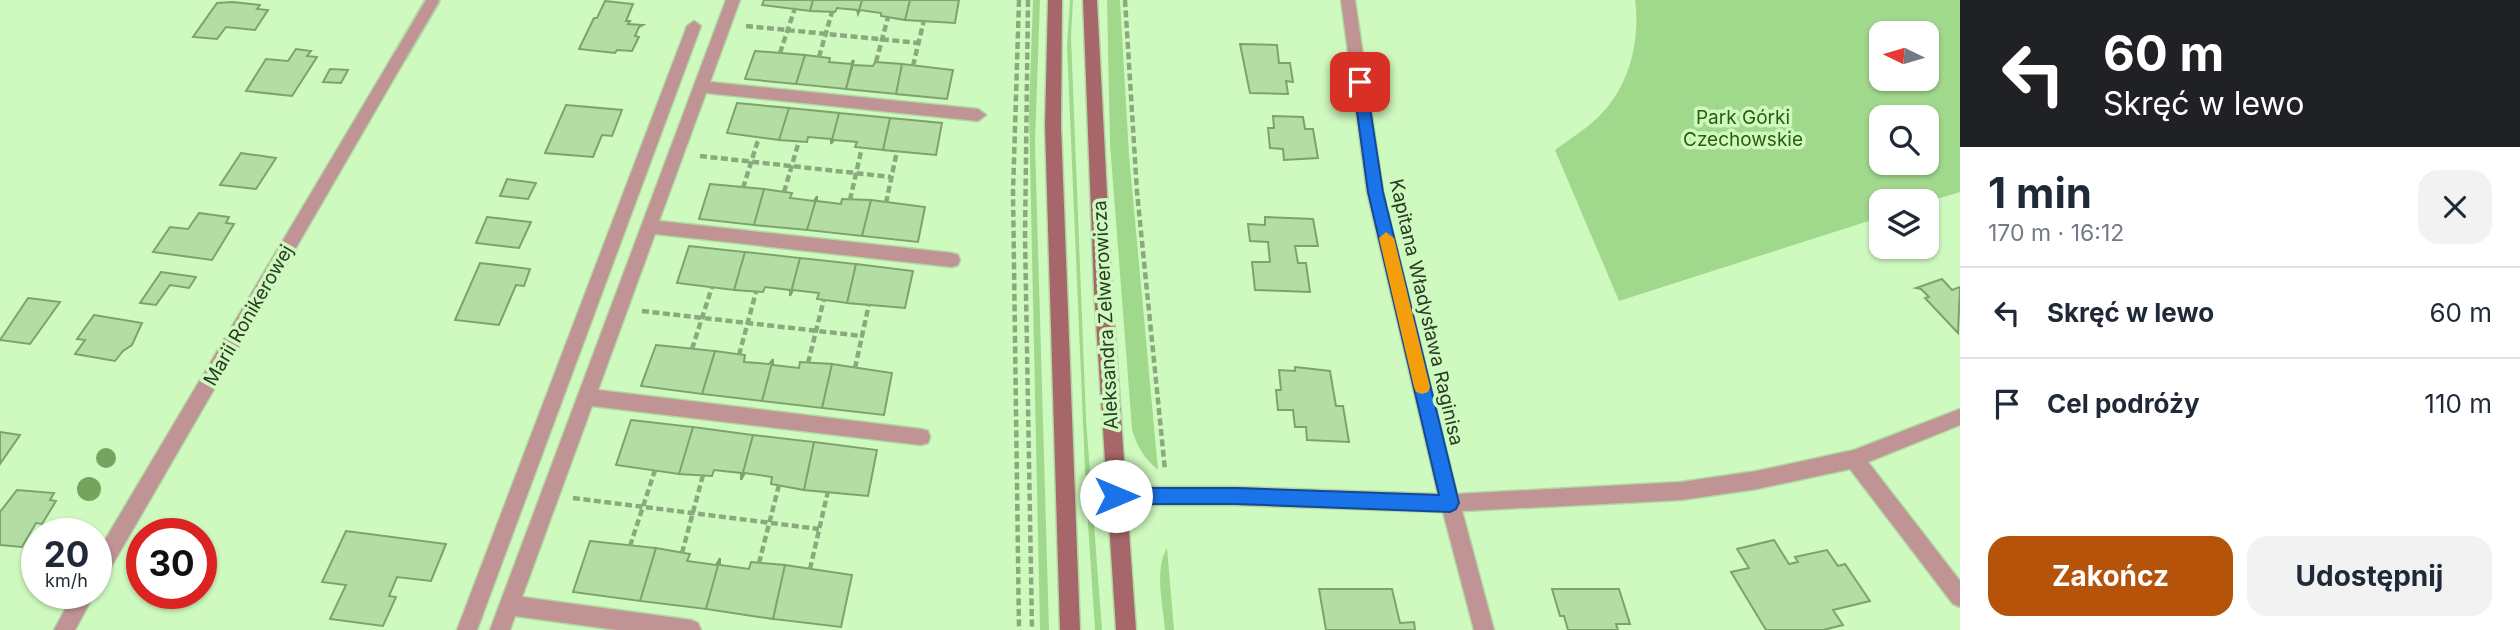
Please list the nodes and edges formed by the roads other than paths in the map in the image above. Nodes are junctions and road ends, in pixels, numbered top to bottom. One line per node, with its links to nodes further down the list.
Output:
1 (433, 0): 7 (lane)
2 (733, 0): 8 (street)
3 (1055, 0): 26 (street)
4 (1090, 0): 16 (street, Aleksandra Zelwerowicza)
5 (1348, 0): 17 (street, Kapitana Władysława Raginisa)
6 (694, 26): 23 (street)
7 (400, 56): 18 (street, Marii Ronikerowej)
8 (701, 87): 9 (street); 10 (street)
9 (978, 115)
10 (649, 227): 11 (street); 12 (street)
11 (952, 260)
12 (586, 397): 14 (street); 20 (street)
13 (1960, 417): 15 (street)
14 (921, 437)
15 (1854, 459): 17 (street); 19 (street)
16 (1116, 496): 17 (street); 27 (street, Aleksandra Zelwerowicza)
17 (1450, 503): 28 (street, Kapitana Władysława Raginisa)
18 (112, 548)
19 (1960, 597)
20 (509, 605): 24 (street); 25 (street)
21 (76, 609): 22 (street)
22 (64, 630)
23 (467, 630)
24 (500, 630)
25 (691, 630)
26 (1070, 630)
27 (1126, 630)
28 (1485, 630)

